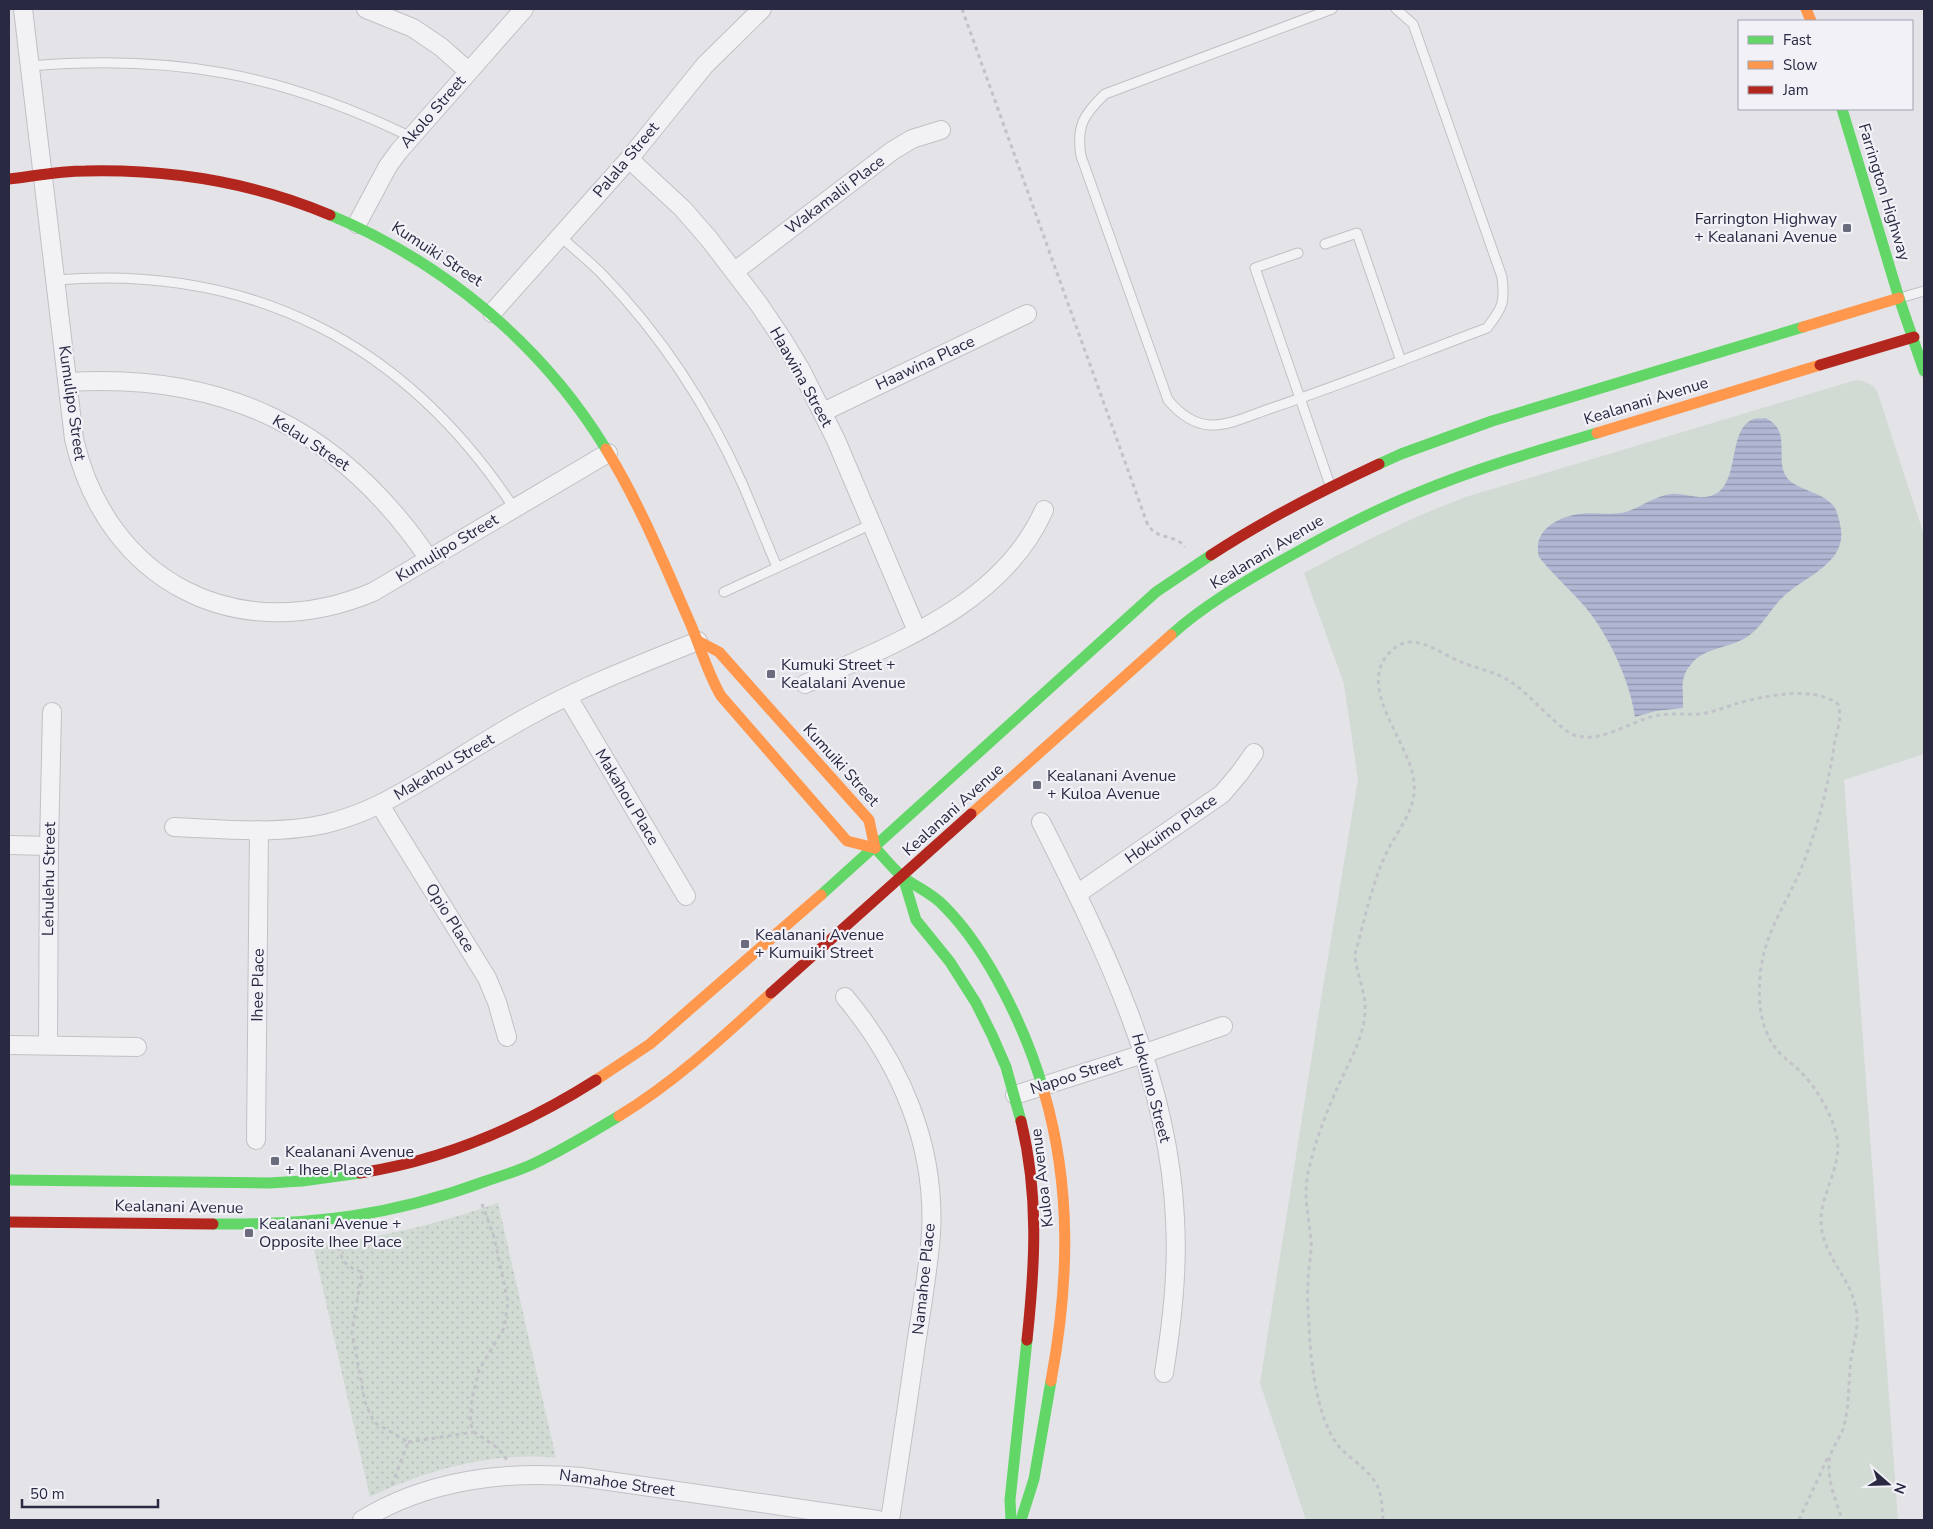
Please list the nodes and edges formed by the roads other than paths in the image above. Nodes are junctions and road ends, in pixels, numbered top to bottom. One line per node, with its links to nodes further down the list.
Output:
1 (23, 9): 7 (street, Kumulipo Street)
2 (366, 9): 8 (street)
3 (524, 9): 8 (street, Akolo Street)
4 (762, 9): 12 (street, Palala Street)
5 (1332, 9): 29 (lane)
6 (1396, 9): 26 (lane)
7 (30, 66): 11 (lane); 13 (street, Kumulipo Street)
8 (468, 71): 11 (street, Akolo Street)
9 (1842, 110): 22 (street, Farrington Highway)
10 (941, 130): 19 (street, Wakamalii Place)
11 (411, 136): 15 (street, Akolo Street)
12 (629, 158): 16 (street, Palala Street); 19 (street, Haawina Street)
13 (44, 174): 14 (street, Kumuiki Street); 15 (street, Kumuiki Street); 20 (street, Kumulipo Street)
14 (9, 179)
15 (356, 224): 23 (street, Kumuiki Street)
16 (560, 236): 23 (street, Palala Street); 37 (lane)
17 (1325, 244): 26 (lane)
18 (1298, 253): 29 (lane)
19 (734, 271): 30 (street, Haawina Street)
20 (56, 280): 28 (street, Kumulipo Street); 33 (lane)
21 (1924, 291): 22 (lane)
22 (1899, 298): 25 (street, Farrington Highway); 32 (street, Kealanani Avenue)
23 (492, 313): 31 (street, Kumuiki Street)
24 (1027, 314): 30 (street, Haawina Place)
25 (1919, 335): 27 (street, Farrington Highway); 52 (street, Kealanani Avenue)
26 (1401, 360): 29 (lane)
27 (1924, 371)
28 (68, 382): 36 (street, Kelau Street); 36 (street, Kumulipo Street)
29 (1300, 399): 32 (lane)
30 (823, 412): 35 (street, Haawina Street)
31 (608, 453): 33 (street, Kumulipo Street); 40 (street, Kumuiki Street)
32 (1331, 487): 51 (street, Kealanani Avenue)
33 (514, 508): 36 (street, Kumulipo Street)
34 (1044, 510): 39 (street)
35 (872, 524): 37 (lane); 39 (street, Haawina Street)
36 (429, 559)
37 (777, 567): 38 (lane)
38 (724, 592)
39 (917, 631): 41 (street)
40 (698, 641): 42 (street, Makahou Street); 51 (street, Kumuiki Street); 51 (street, Kumuiki Street)
41 (805, 684)
42 (568, 697): 45 (street, Makahou Street); 54 (street, Makahou Place)
43 (52, 712): 50 (street, Lehulehu Street)
44 (1254, 753): 53 (street, Hokuimo Place)
45 (380, 805): 48 (street, Makahou Street); 57 (street, Opio Place)
46 (1041, 822): 53 (street, Hokuimo Street)
47 (174, 827): 48 (street, Makahou Street)
48 (259, 830): 64 (street, Ihee Place)
49 (9, 845): 50 (street)
50 (49, 846): 59 (street, Lehulehu Street)
51 (875, 848): 52 (street, Kuloa Avenue); 65 (street, Kealanani Avenue)
52 (903, 877): 62 (street, Kuloa Avenue); 63 (street, Kuloa Avenue); 66 (street, Kealanani Avenue)
53 (1077, 894): 61 (street, Hokuimo Street)
54 (686, 896)
55 (845, 997): 70 (street, Namahoe Place)
56 (1223, 1026): 61 (street, Napoo Street)
57 (507, 1037)
58 (9, 1045): 59 (street)
59 (48, 1045): 60 (street)
60 (136, 1047)
61 (1143, 1054): 62 (street, Napoo Street); 67 (street, Hokuimo Street)
62 (1044, 1086): 63 (street, Napoo Street); 72 (street, Kuloa Avenue)
63 (1015, 1095): 71 (street, Kuloa Avenue)
64 (256, 1140)
65 (9, 1180)
66 (9, 1222)
67 (1164, 1373)
68 (362, 1520): 69 (street, Namahoe Street)
69 (878, 1520)
70 (890, 1520)
71 (1011, 1520)
72 (1021, 1520)

